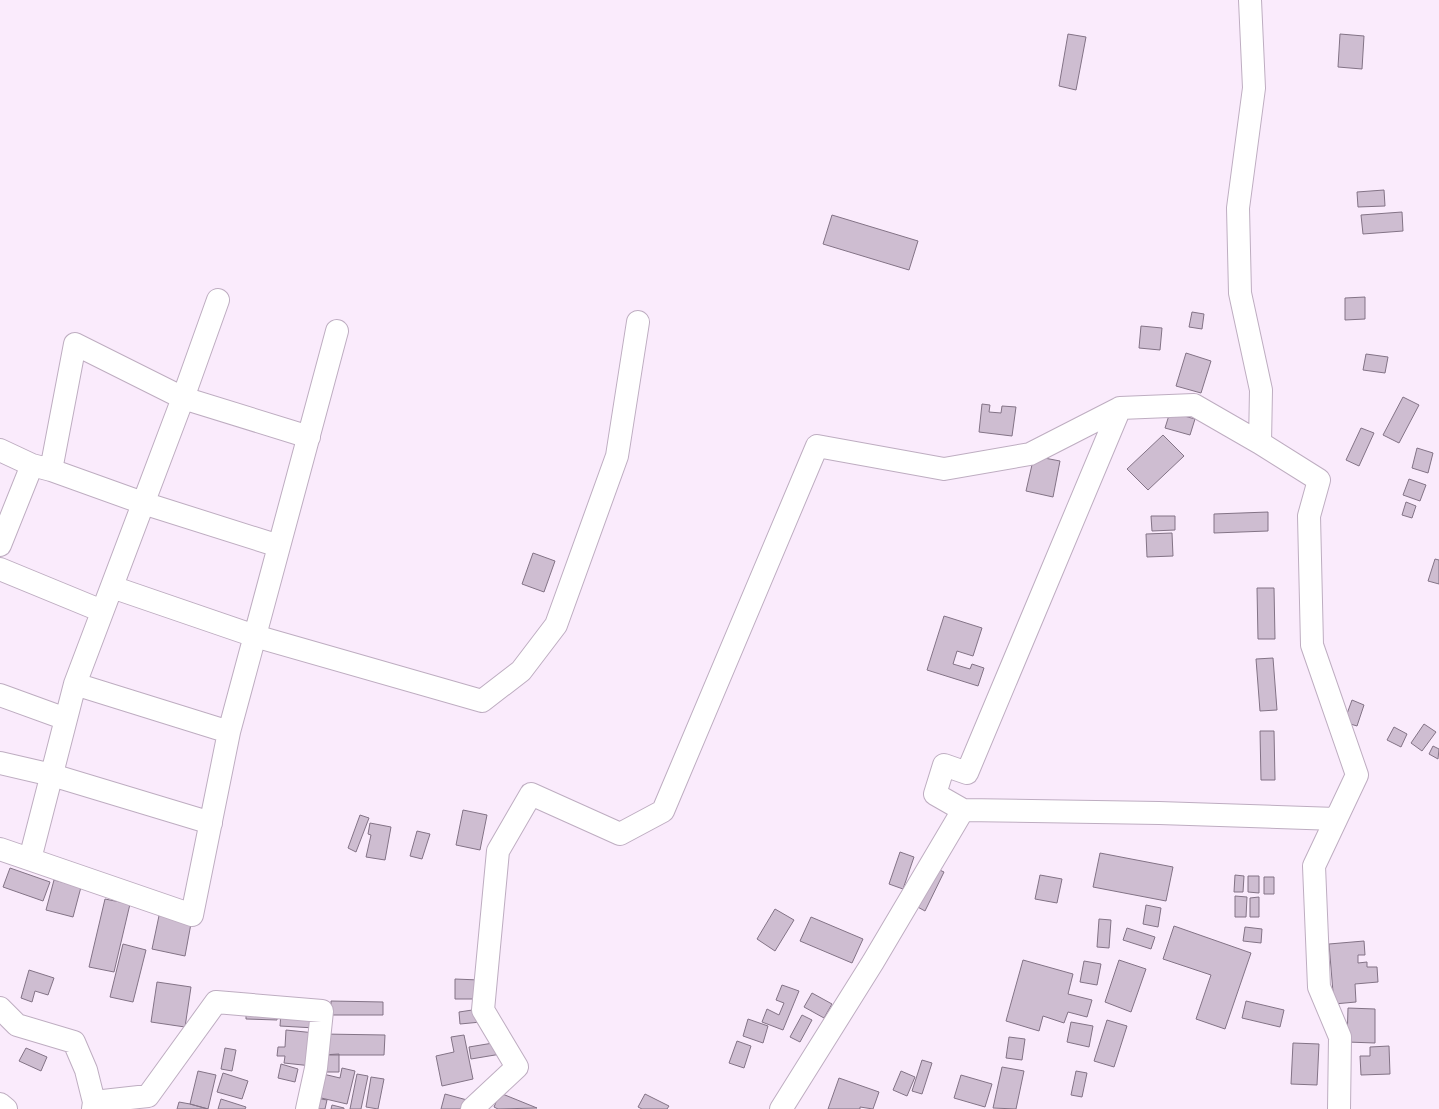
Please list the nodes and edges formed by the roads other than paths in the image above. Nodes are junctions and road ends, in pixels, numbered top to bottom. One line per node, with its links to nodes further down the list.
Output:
1 (1250, 0): 8 (street)
2 (218, 300): 5 (street)
3 (638, 322): 17 (street)
4 (337, 331): 7 (street)
5 (183, 398): 7 (street); 10 (street); 11 (street)
6 (1120, 408): 8 (street); 24 (street); 34 (street)
7 (309, 437): 13 (street)
8 (1260, 443): 25 (street)
9 (0, 450): 10 (street)
10 (41, 467): 11 (street); 12 (street)
11 (144, 503): 13 (street); 15 (street)
12 (0, 545)
13 (279, 546): 17 (street)
14 (0, 569): 16 (street)
15 (112, 587): 16 (street); 17 (street)
16 (102, 611): 18 (street)
17 (255, 636): 21 (street)
18 (75, 684): 20 (street); 21 (street)
19 (0, 696): 20 (street)
20 (66, 719): 23 (street)
21 (229, 732): 26 (street)
22 (0, 763): 23 (street)
23 (52, 775): 26 (street); 28 (street)
24 (963, 810): 25 (street); 35 (street)
25 (1336, 819): 36 (street)
26 (211, 823): 28 (street)
27 (0, 849): 28 (street)
28 (30, 859)
29 (0, 1008): 31 (street)
30 (0, 1104): 32 (street)
31 (94, 1105): 33 (street)
32 (6, 1109)
33 (307, 1109)
34 (472, 1109)
35 (780, 1109)
36 (1339, 1109)

